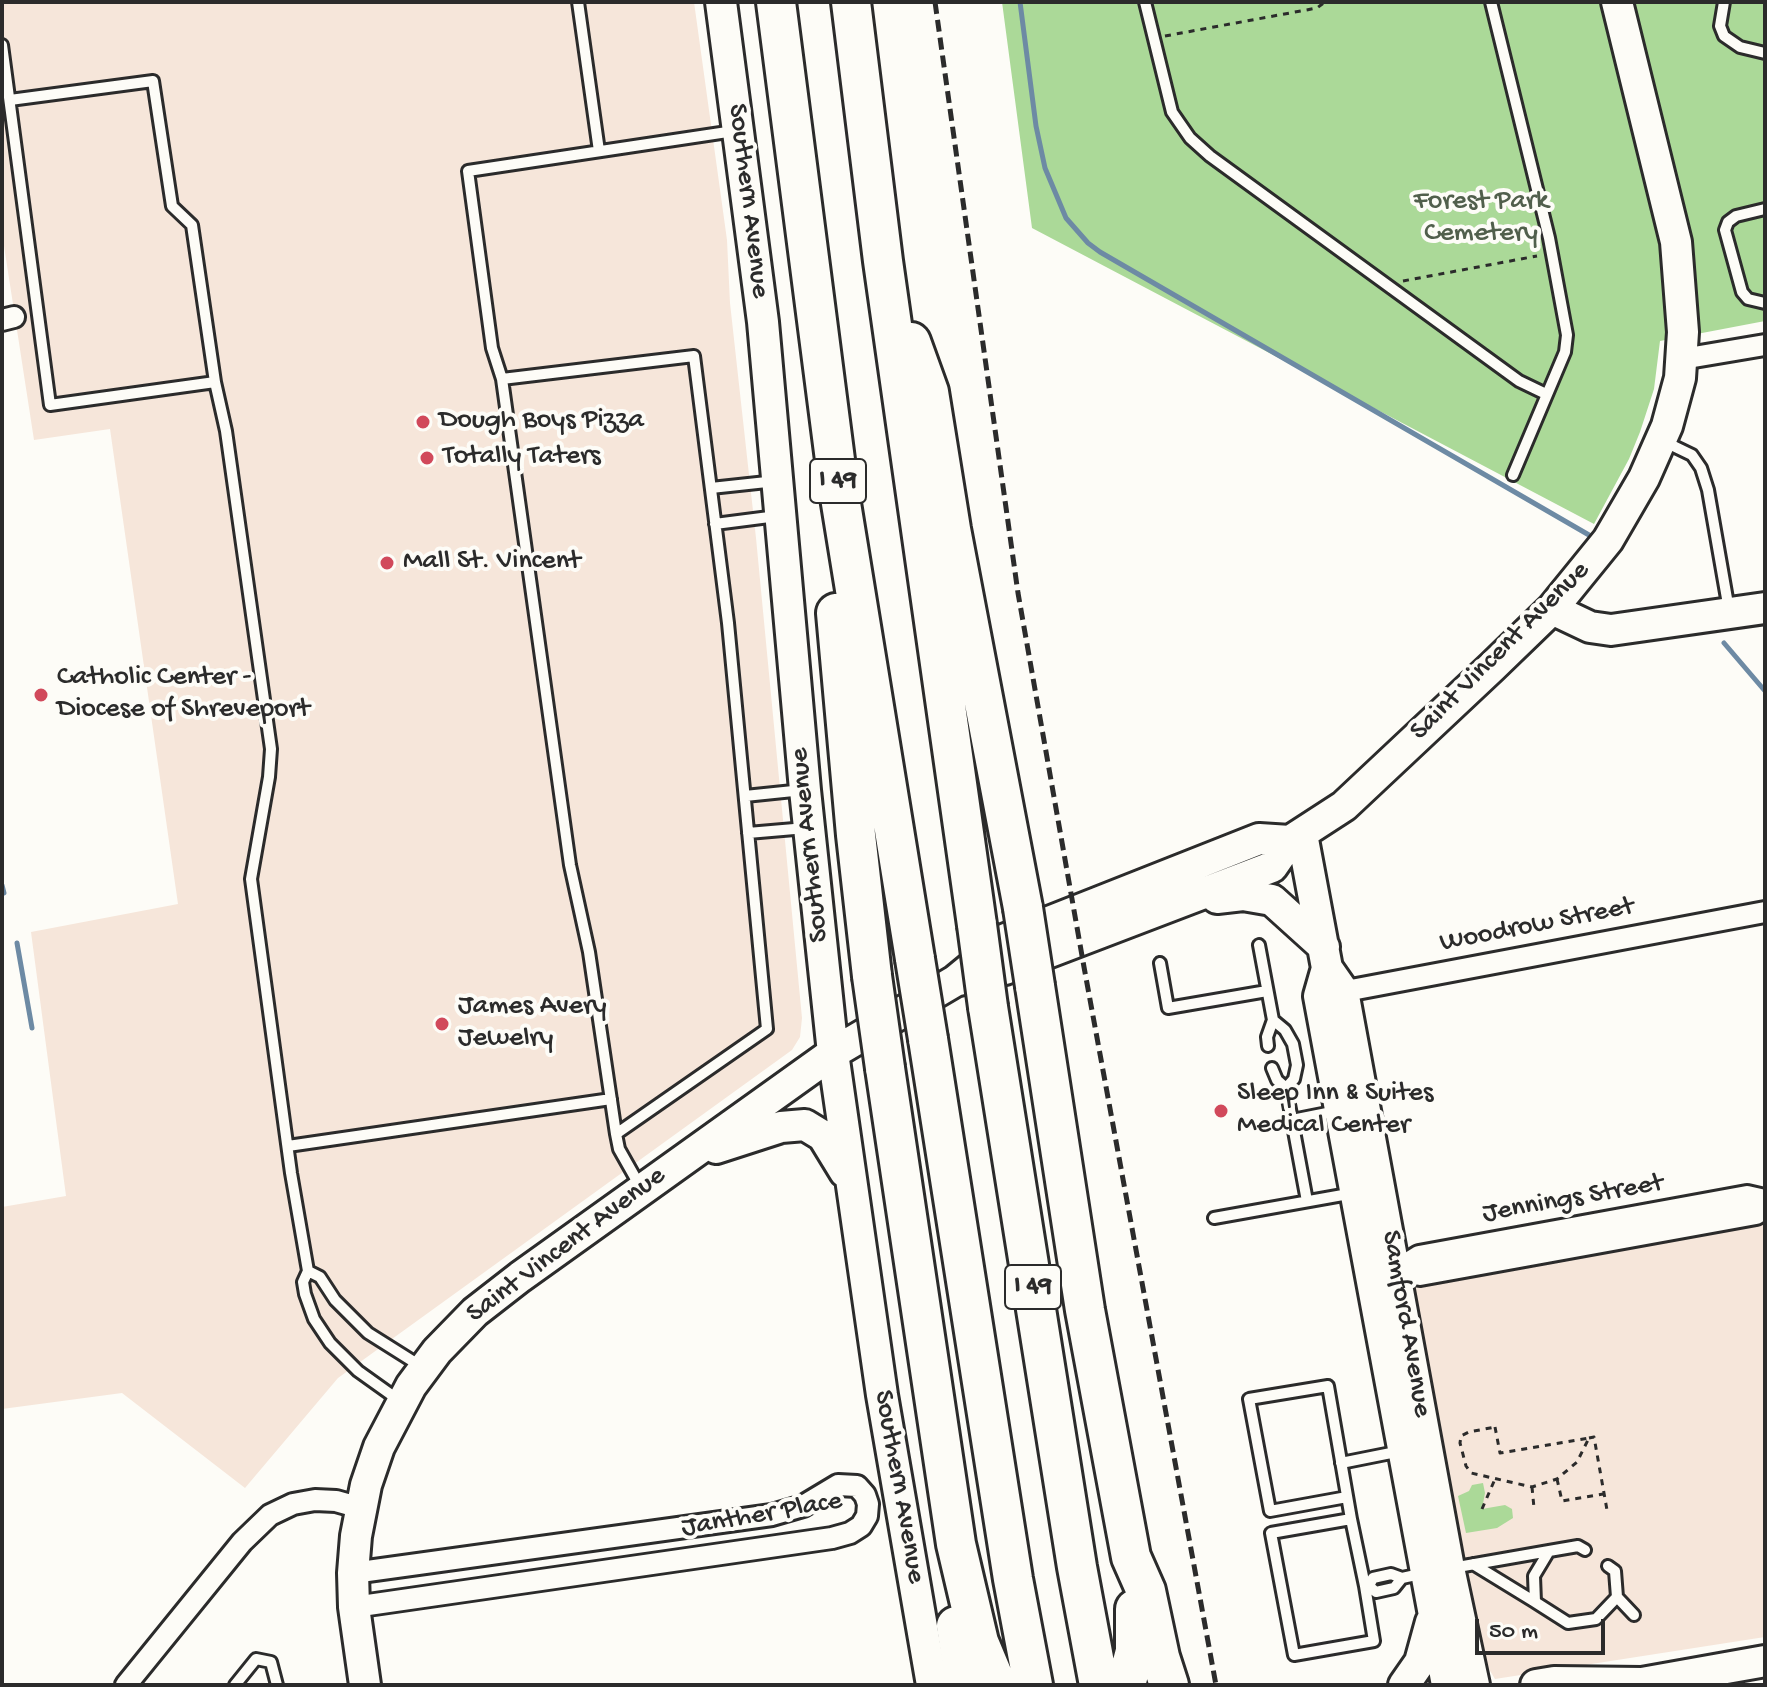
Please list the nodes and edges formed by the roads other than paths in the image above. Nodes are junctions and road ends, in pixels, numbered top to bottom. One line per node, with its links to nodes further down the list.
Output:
1 (578, 2): 13 (lane)
2 (721, 2): 12 (street, Southern Avenue)
3 (776, 2): 15 (highway, I 49)
4 (851, 2): 16 (highway, I 49)
5 (1145, 2): 24 (lane)
6 (1491, 2): 24 (lane)
7 (1617, 2): 21 (street, Saint Vincent Avenue)
8 (1724, 2): 10 (lane)
9 (2, 45): 11 (lane)
10 (1765, 53)
11 (10, 100): 18 (lane); 23 (lane)
12 (738, 130): 13 (lane); 27 (street, Southern Avenue)
13 (599, 151): 22 (lane)
14 (1765, 209): 17 (lane)
15 (806, 219): 76 (highway, bridge); 98 (highway, I 49, bridge)
16 (883, 261): 79 (highway, bridge); 99 (highway, I 49, bridge)
17 (1765, 303)
18 (38, 314): 19 (lane); 23 (lane)
19 (8, 318)
20 (1765, 345): 21 (street)
21 (1682, 359): 25 (street, Saint Vincent Avenue)
22 (502, 379): 28 (lane); 51 (lane)
23 (215, 382): 55 (lane)
24 (1546, 394): 26 (lane)
25 (1662, 440): 32 (street, Saint Vincent Avenue); 33 (lane)
26 (1513, 475)
27 (778, 481): 28 (lane); 29 (street, Southern Avenue)
28 (711, 488): 30 (lane)
29 (781, 516): 30 (lane); 34 (street, Southern Avenue)
30 (715, 524): 35 (lane)
31 (1765, 608): 33 (street)
32 (1552, 609): 33 (street); 38 (street, Saint Vincent Avenue)
33 (1730, 613)
34 (805, 790): 35 (lane); 36 (street, Southern Avenue)
35 (745, 796): 37 (lane)
36 (809, 827): 37 (lane); 48 (street, Southern Avenue)
37 (748, 833): 54 (lane)
38 (1296, 838): 39 (street, Saint Vincent Avenue); 43 (street, Samford Avenue); 44 (street, Saint Vincent Avenue)
39 (1180, 903): 43 (street); 44 (street, Saint Vincent Avenue)
40 (1765, 912): 43 (street, Woodrow Street)
41 (1259, 945): 45 (lane)
42 (1160, 963): 45 (lane)
43 (1328, 976): 52 (street, Samford Avenue); 59 (street, Samford Avenue)
44 (955, 981): 48 (street, Saint Vincent Avenue)
45 (1267, 991): 46 (lane)
46 (1273, 1020): 47 (lane); 50 (lane)
47 (1268, 1046)
48 (833, 1053): 56 (street, Saint Vincent Avenue); 57 (street, Southern Avenue)
49 (1272, 1068): 50 (lane)
50 (1286, 1088): 53 (lane)
51 (611, 1099): 54 (lane); 55 (lane)
52 (1339, 1111): 53 (lane); 59 (street, Samford Avenue)
53 (1292, 1120): 61 (lane)
54 (616, 1134): 58 (lane)
55 (288, 1146): 65 (lane)
56 (687, 1157): 57 (street); 58 (street, Saint Vincent Avenue)
57 (852, 1185): 95 (street, Southern Avenue)
58 (642, 1190): 67 (street, Saint Vincent Avenue)
59 (1366, 1190): 61 (lane); 66 (street, Samford Avenue)
60 (1765, 1200): 64 (street, Jennings Street)
61 (1307, 1201): 63 (lane)
62 (1765, 1208): 64 (street, Jennings Street)
63 (1214, 1218)
64 (1651, 1223): 66 (street, Jennings Street)
65 (308, 1271): 67 (lane); 68 (lane)
66 (1382, 1273): 69 (street, Samford Avenue); 81 (street, Samford Avenue)
67 (424, 1368): 68 (street, Saint Vincent Avenue)
68 (402, 1402): 73 (street, Saint Vincent Avenue)
69 (1403, 1451): 70 (lane); 81 (street, Samford Avenue)
70 (1341, 1463): 71 (lane); 72 (lane)
71 (1347, 1497): 72 (lane); 74 (lane)
72 (1304, 1505): 75 (lane)
73 (361, 1508): 82 (street, Saint Vincent Avenue); 91 (street)
74 (1351, 1519): 75 (lane); 83 (lane)
75 (1308, 1527): 83 (lane)
76 (956, 1544): 96 (highway); 97 (highway)
77 (1585, 1550): 78 (lane)
78 (1549, 1551): 81 (lane); 85 (lane)
79 (1131, 1557): 100 (highway); 101 (highway)
80 (1608, 1566): 84 (lane)
81 (1438, 1571): 83 (lane); 85 (lane); 87 (street, Samford Avenue); 104 (street, Samford Avenue)
82 (353, 1573): 86 (street, Saint Vincent Avenue); 86 (street, Janther Place)
83 (1367, 1586)
84 (1617, 1597): 85 (lane); 88 (lane)
85 (1535, 1602)
86 (354, 1607): 94 (street, Saint Vincent Avenue)
87 (1433, 1612): 102 (street); 103 (street, Samford Avenue)
88 (1634, 1615)
89 (1765, 1661): 90 (street)
90 (1645, 1684): 105 (street)
91 (126, 1685)
92 (235, 1685): 93 (lane)
93 (277, 1685)
94 (365, 1685)
95 (932, 1685)
96 (965, 1685)
97 (997, 1685)
98 (1033, 1685)
99 (1099, 1685)
100 (1126, 1685)
101 (1169, 1685)
102 (1404, 1685)
103 (1447, 1685)
104 (1474, 1685)
105 (1536, 1685)

